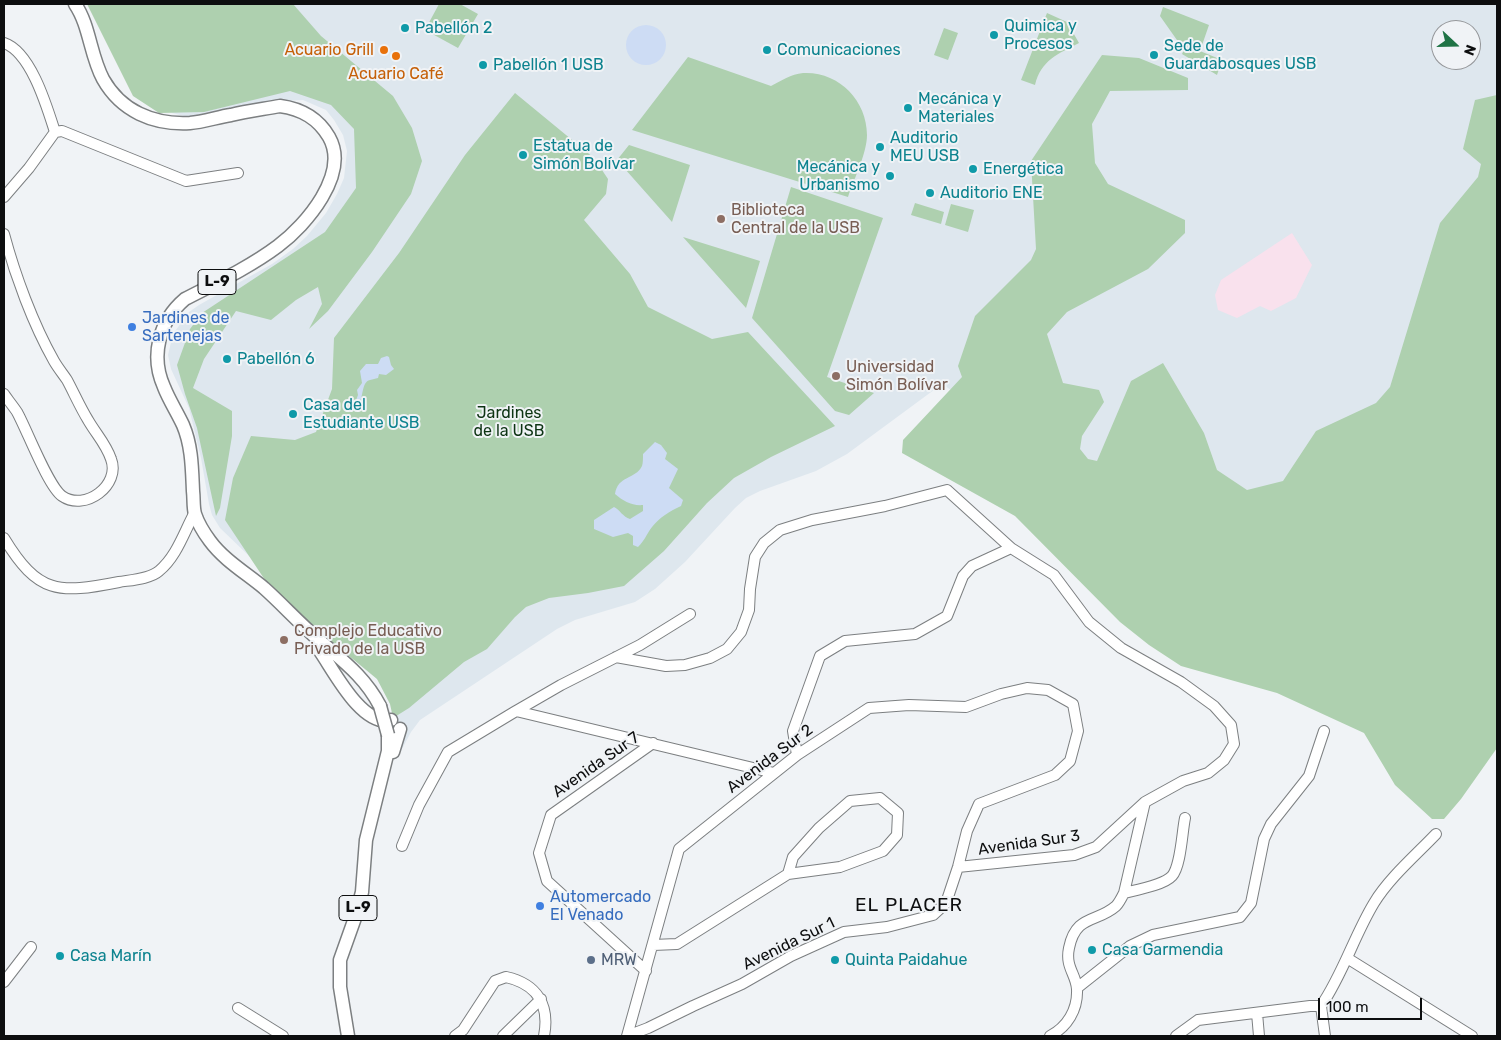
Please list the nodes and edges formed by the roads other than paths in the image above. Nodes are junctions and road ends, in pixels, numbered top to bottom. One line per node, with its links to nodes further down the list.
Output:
1 (74, 4): 8 (main road, L-9)
2 (4, 42): 3 (street)
3 (56, 132): 4 (street); 5 (street)
4 (238, 173)
5 (4, 197)
6 (4, 234): 7 (street)
7 (4, 394)
8 (195, 512): 9 (street); 12 (main road, L-9)
9 (4, 538)
10 (1011, 548): 13 (street); 18 (street); 21 (street, Avenida Sur 3)
11 (690, 614): 13 (street)
12 (318, 640): 20 (main road, L-9, bridge); 20 (main road)
13 (616, 657): 15 (street)
14 (1073, 704): 18 (street, Avenida Sur 2); 25 (street, Avenida Sur 1)
15 (516, 712): 17 (street); 24 (street)
16 (1324, 731): 33 (street)
17 (654, 743): 19 (street); 31 (street, Avenida Sur 7)
18 (797, 755): 19 (street, Avenida Sur 2)
19 (774, 773): 28 (street, Avenida Sur 2)
20 (382, 778): 39 (main road, L-9)
21 (1145, 802): 25 (street, Avenida Sur 3); 27 (street)
22 (1184, 818): 27 (street)
23 (1436, 834): 30 (street)
24 (402, 846)
25 (958, 867): 43 (street, Avenida Sur 1)
26 (788, 874): 26 (street); 28 (street)
27 (1124, 893): 33 (street)
28 (653, 945): 31 (street, Avenida Sur 2)
29 (31, 947): 32 (street)
30 (1347, 958): 35 (street); 48 (street)
31 (646, 971): 43 (street, Avenida Sur 2)
32 (4, 982)
33 (1077, 988): 44 (street)
34 (541, 999): 40 (street); 41 (street); 42 (street)
35 (1321, 1006): 37 (street); 47 (street)
36 (238, 1008): 38 (street)
37 (1258, 1014): 45 (street); 46 (street)
38 (283, 1036)
39 (348, 1036)
40 (455, 1036)
41 (503, 1036)
42 (544, 1036)
43 (627, 1036)
44 (1050, 1036)
45 (1176, 1036)
46 (1259, 1036)
47 (1325, 1036)
48 (1472, 1036)

